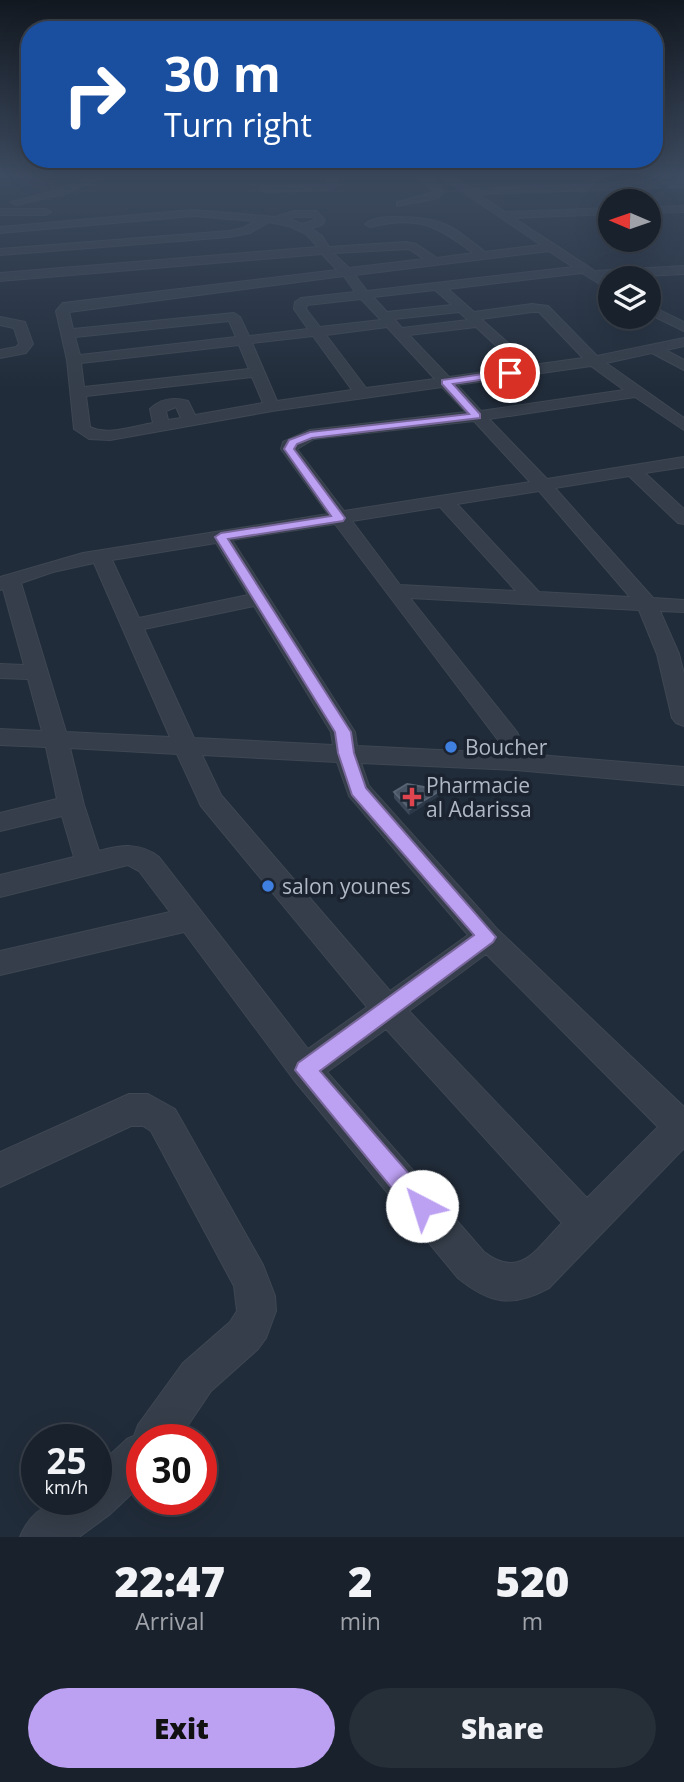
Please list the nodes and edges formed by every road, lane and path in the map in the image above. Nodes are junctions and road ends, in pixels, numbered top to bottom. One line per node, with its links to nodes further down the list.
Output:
1 (79, 246): 8 (street)
2 (322, 246): 7 (street)
3 (385, 246): 7 (street)
4 (407, 246): 10 (street)
5 (470, 246): 9 (street)
6 (553, 247): 9 (street); 16 (street)
7 (325, 251): 15 (street); 19 (street)
8 (0, 252)
9 (483, 256): 10 (street)
10 (434, 261): 15 (street)
11 (599, 261): 12 (street)
12 (607, 266)
13 (684, 270): 14 (street)
14 (661, 271)
15 (347, 272): 19 (street); 22 (street)
16 (589, 272): 17 (street); 20 (street); 21 (street)
17 (598, 273)
18 (0, 276): 19 (street)
19 (153, 278): 23 (street)
20 (598, 278)
21 (437, 285): 22 (street); 25 (street)
22 (363, 294): 27 (street); 30 (street)
23 (129, 298): 28 (street); 31 (street)
24 (661, 315): 29 (street)
25 (471, 316): 27 (street); 27 (street); 37 (street); 39 (street)
26 (0, 321): 35 (street)
27 (392, 324): 30 (street); 41 (street)
28 (142, 326): 31 (street); 32 (street)
29 (684, 327)
30 (317, 333): 32 (street); 44 (street)
31 (68, 334): 36 (street)
32 (247, 341): 36 (street); 40 (street)
33 (684, 342): 34 (street)
34 (655, 349): 37 (street); 38 (street)
35 (0, 354)
36 (74, 360): 42 (street)
37 (594, 361): 39 (street); 43 (street)
38 (684, 366)
39 (531, 370): 41 (street)
40 (259, 372): 42 (street); 45 (street)
41 (446, 382): 44 (street); 46 (street)
42 (78, 392): 45 (street)
43 (638, 392): 46 (street); 47 (street)
44 (362, 393): 45 (street)
45 (272, 406)
46 (476, 416): 50 (street); 52 (street)
47 (684, 425)
48 (684, 462): 49 (street)
49 (633, 471): 50 (street); 53 (street)
50 (544, 486): 51 (street); 60 (street)
51 (444, 501): 52 (street); 58 (street)
52 (339, 518): 54 (street); 57 (street)
53 (684, 519)
54 (221, 537): 55 (street); 59 (street)
55 (101, 556): 56 (street); 62 (street)
56 (5, 582): 64 (street)
57 (394, 591): 58 (street); 70 (street)
58 (533, 598): 60 (street)
59 (260, 599): 62 (street); 69 (street)
60 (646, 603): 61 (street); 65 (street)
61 (684, 606)
62 (134, 625): 68 (street)
63 (0, 671): 64 (street)
64 (37, 673): 67 (street)
65 (684, 718)
66 (0, 737): 67 (street)
67 (56, 740): 68 (street); 72 (street)
68 (183, 744): 69 (street); 79 (street)
69 (346, 753): 70 (street); 77 (street)
70 (516, 762): 71 (street)
71 (684, 776)
72 (71, 805): 73 (street); 74 (street)
73 (0, 822)
74 (90, 864): 75 (street); 76 (street)
75 (0, 886)
76 (190, 919): 78 (street); 80 (street)
77 (486, 937): 79 (street); 81 (street)
78 (0, 963)
79 (388, 1010): 80 (street); 83 (street)
80 (306, 1070): 83 (street)
81 (682, 1129): 83 (street)
82 (0, 1170): 84 (street)
83 (587, 1224)
84 (164, 1424)
85 (126, 1469): 86 (street)
86 (112, 1483)
87 (73, 1515): 88 (street)
88 (42, 1537)

